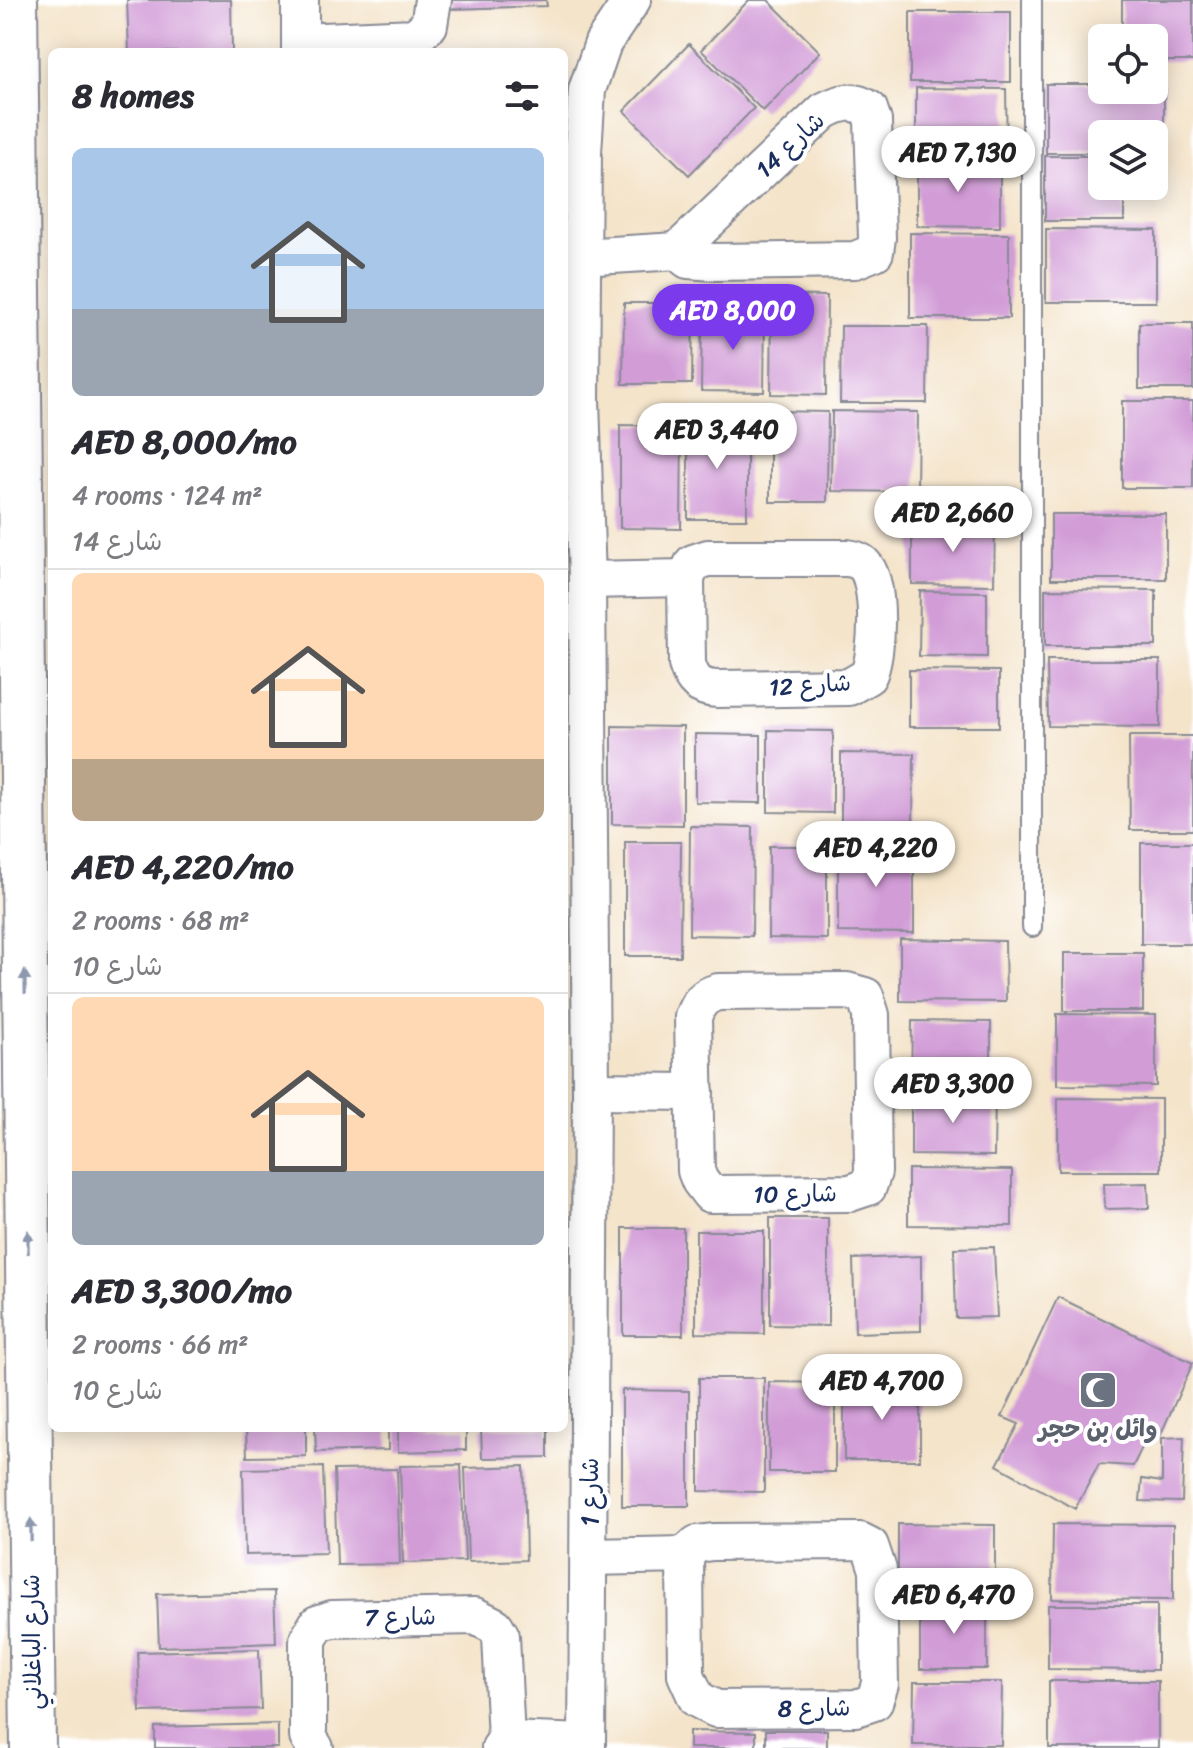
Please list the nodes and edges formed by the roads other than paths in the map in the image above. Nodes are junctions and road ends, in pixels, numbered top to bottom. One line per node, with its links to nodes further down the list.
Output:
1 (15, 0): 17 (main road, شارع الباغلاني, one-way to 1)
2 (300, 0): 6 (street)
3 (433, 0): 6 (street)
4 (632, 0): 8 (street, شارع 1)
5 (1032, 0): 13 (lane)
6 (300, 47)
7 (677, 251): 7 (street, شارع 14); 8 (street, شارع 14)
8 (580, 257): 9 (street, شارع 1)
9 (572, 400): 11 (street, شارع 1)
10 (686, 578): 10 (street, شارع 12); 11 (street)
11 (587, 580): 12 (street, شارع 1)
12 (576, 888): 14 (street, شارع 1)
13 (1032, 927)
14 (591, 1091): 15 (street); 16 (street, شارع 1)
15 (695, 1092): 15 (street, شارع 10)
16 (577, 1311): 19 (street, شارع 1)
17 (15, 1402): 23 (main road, شارع الباغلاني, one-way to 17)
18 (685, 1555): 18 (street, شارع 8); 19 (street, شارع 8)
19 (590, 1557): 22 (street, شارع 1)
20 (0, 1558): 23 (main road)
21 (503, 1744): 22 (street, شارع 7); 24 (street, شارع 7)
22 (587, 1746)
23 (33, 1748)
24 (315, 1748)

